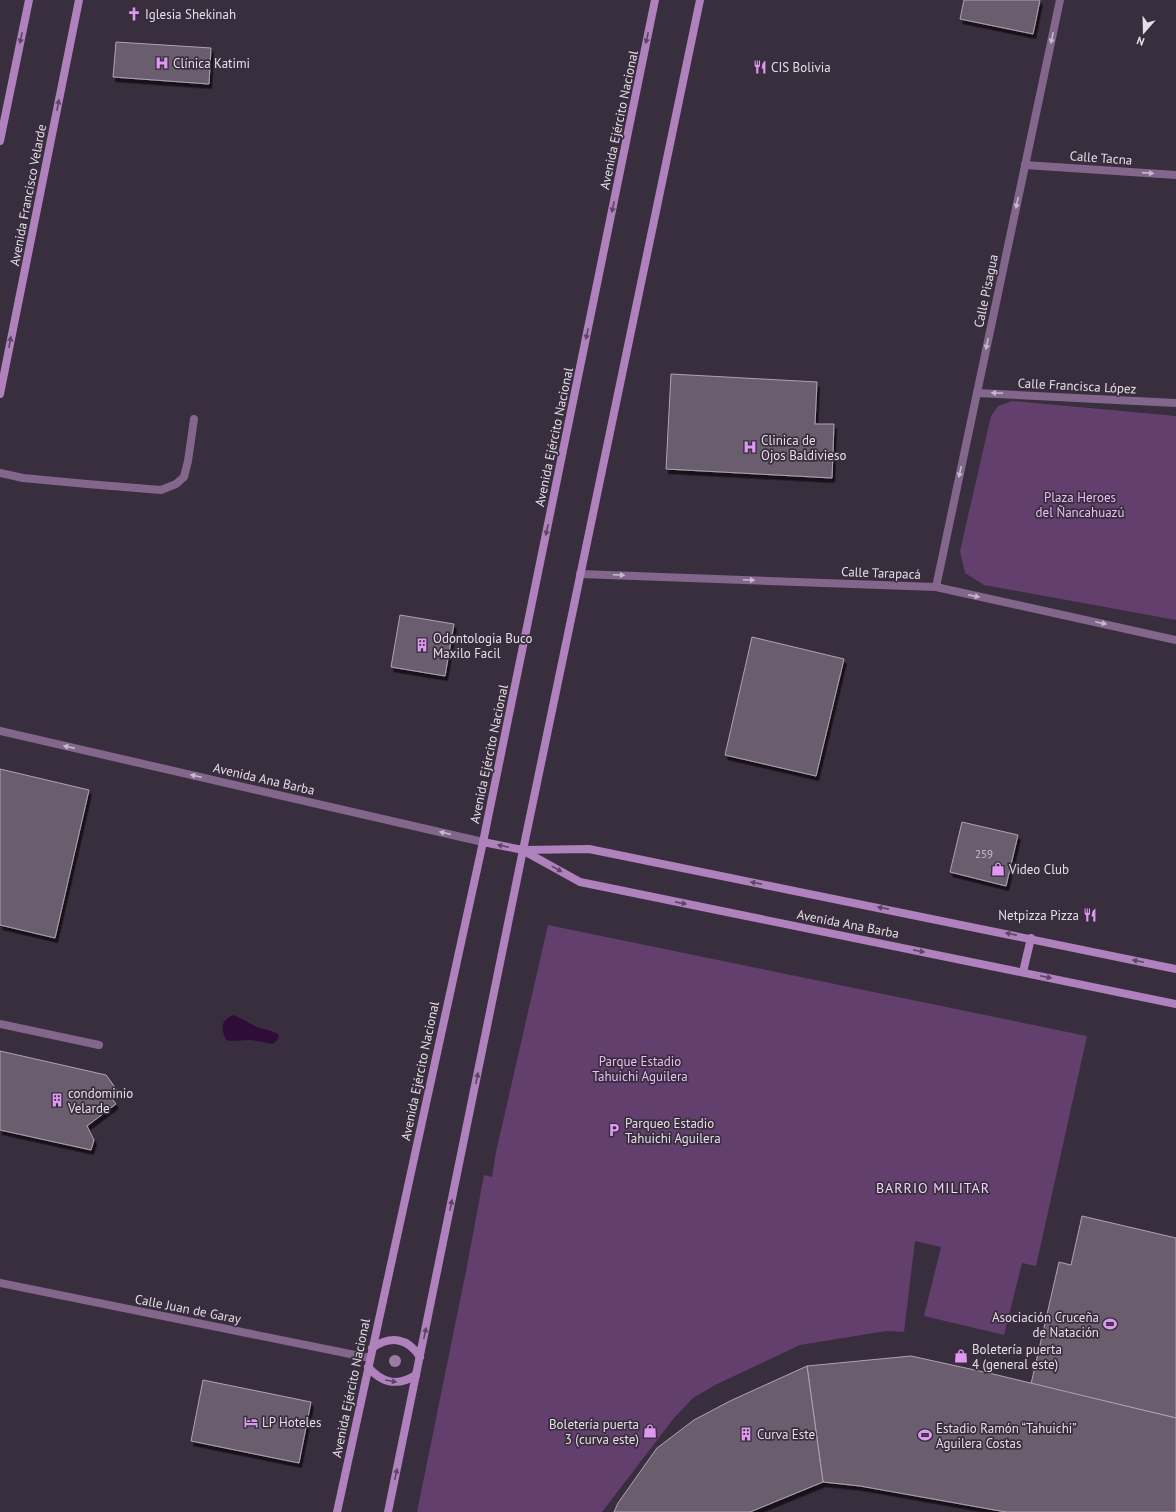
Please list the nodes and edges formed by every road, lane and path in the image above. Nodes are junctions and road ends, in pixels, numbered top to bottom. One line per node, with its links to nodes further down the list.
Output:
1 (29, 0): 6 (street, one-way to 6)
2 (79, 0): 10 (street, Avenida Francisco Velarde, one-way to 2)
3 (655, 0): 18 (street, Avenida Ejército Nacional, one-way to 18)
4 (700, 0): 14 (street)
5 (1060, 0): 7 (street, Calle Pisagua, one-way to 7)
6 (0, 141)
7 (1025, 165): 8 (street, Calle Tacna, one-way to 8); 9 (street, Calle Pisagua, one-way to 9)
8 (1176, 175)
9 (977, 393): 11 (street, Calle Francisca López, one-way to 9); 15 (street, Calle Pisagua, one-way to 15)
10 (0, 394)
11 (1176, 403)
12 (194, 418): 13 (street)
13 (0, 473)
14 (580, 574): 15 (street, Calle Tarapacá, one-way to 15); 19 (street)
15 (936, 587): 16 (street, Calle Tarapacá, one-way to 16)
16 (1176, 640)
17 (0, 731): 18 (street, Avenida Ana Barba, one-way to 17)
18 (483, 842): 19 (street, Avenida Ana Barba, one-way to 18); 27 (street, Avenida Ejército Nacional)
19 (523, 850): 20 (street, Avenida Ana Barba, one-way to 19); 22 (street, Avenida Ana Barba, one-way to 22); 28 (street, one-way to 19)
20 (1030, 938): 21 (street, Avenida Ana Barba, one-way to 20); 22 (street)
21 (1176, 969)
22 (1023, 972): 23 (street, Avenida Ana Barba, one-way to 23)
23 (1176, 1004)
24 (0, 1024): 25 (street)
25 (99, 1045)
26 (0, 1283): 29 (street, Calle Juan de Garay)
27 (372, 1348): 28 (street); 29 (street, Avenida Ejército Nacional)
28 (420, 1357): 31 (street)
29 (370, 1358): 30 (street, Avenida Ejército Nacional)
30 (368, 1367): 31 (street, one-way to 31); 32 (street, Avenida Ejército Nacional)
31 (416, 1375): 33 (street, one-way to 31)
32 (338, 1512)
33 (388, 1512)

